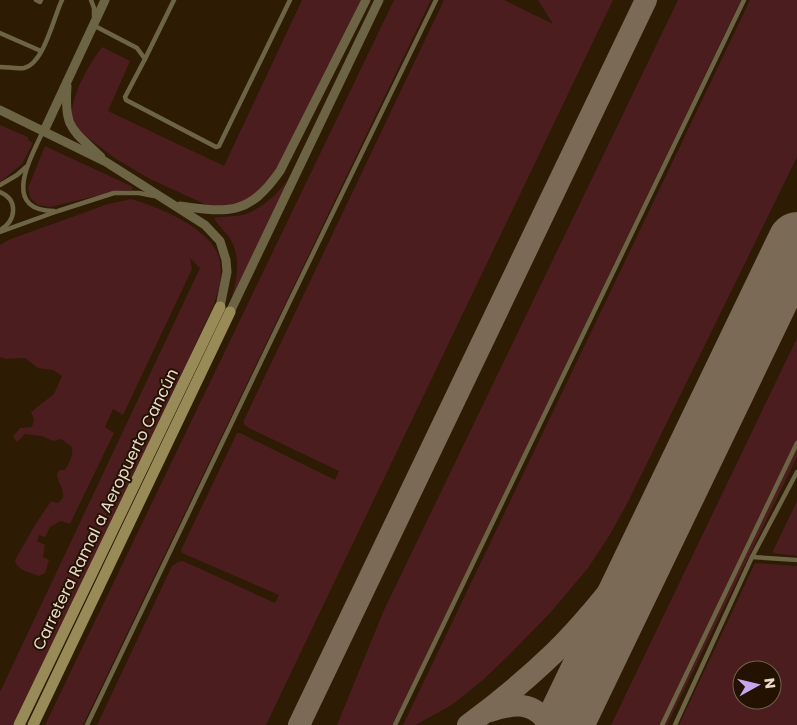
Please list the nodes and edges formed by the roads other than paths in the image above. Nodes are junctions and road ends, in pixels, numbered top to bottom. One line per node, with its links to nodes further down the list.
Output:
1 (36, 0): 2 (lane)
2 (40, 0)
3 (61, 0): 14 (lane)
4 (91, 0): 12 (lane)
5 (106, 0): 12 (street)
6 (174, 0): 15 (lane)
7 (290, 0): 15 (lane)
8 (366, 0): 25 (street)
9 (379, 0): 28 (street)
10 (436, 0): 35 (lane)
11 (744, 0): 36 (lane)
12 (93, 26): 15 (lane); 17 (street)
13 (0, 33): 14 (lane)
14 (41, 51): 16 (lane)
15 (145, 59)
16 (0, 67)
17 (67, 80): 19 (street); 20 (street)
18 (0, 110): 19 (street)
19 (44, 131): 20 (street); 21 (lane)
20 (106, 162): 24 (street)
21 (27, 166): 22 (lane); 26 (lane)
22 (0, 184)
23 (0, 192): 27 (lane)
24 (162, 197): 25 (street); 26 (lane)
25 (177, 205): 28 (street)
26 (58, 211): 27 (lane)
27 (0, 231)
28 (225, 310): 33 (main road, Carretera Ramal a Aeropuerto Cancún); 34 (main road, Carretera Ramal a Aeropuerto Cancún)
29 (797, 443): 37 (lane)
30 (797, 472): 31 (lane)
31 (752, 557): 32 (lane); 38 (lane)
32 (797, 560)
33 (19, 725)
34 (33, 725)
35 (87, 725)
36 (395, 725)
37 (662, 725)
38 (675, 725)

